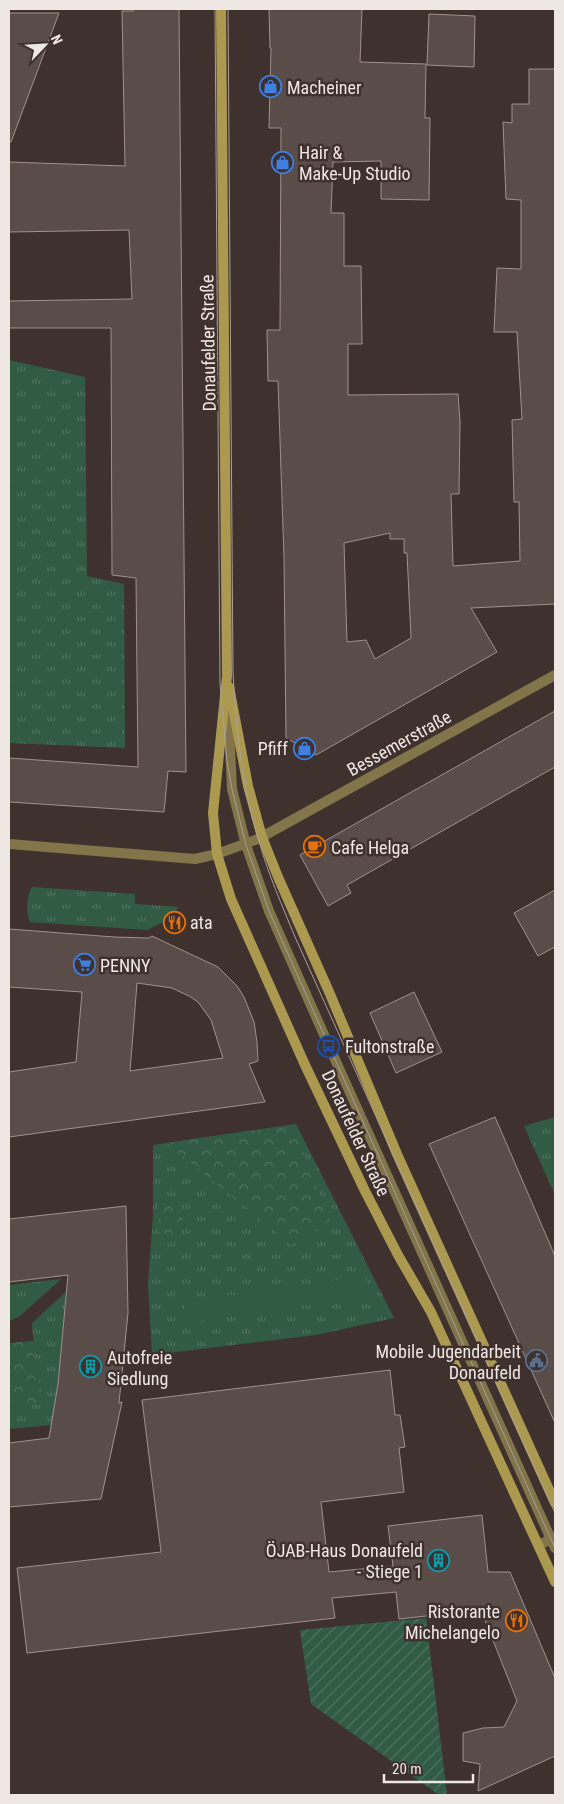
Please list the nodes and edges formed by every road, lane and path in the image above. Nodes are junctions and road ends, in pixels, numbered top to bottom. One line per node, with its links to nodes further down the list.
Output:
1 (221, 9): 3 (main road, Donaufelder Straße)
2 (555, 675): 4 (street, Bessemerstraße)
3 (227, 676): 4 (main road, Donaufelder Straße); 6 (street, Donaufelder Straße); 7 (main road, Donaufelder Straße)
4 (260, 838): 6 (street); 8 (main road, Donaufelder Straße)
5 (9, 844): 7 (street)
6 (246, 845): 7 (street); 9 (street, Donaufelder Straße)
7 (217, 854): 10 (main road, Donaufelder Straße)
8 (555, 1502)
9 (554, 1541): 10 (street)
10 (539, 1546): 11 (main road, Donaufelder Straße)
11 (555, 1582)

